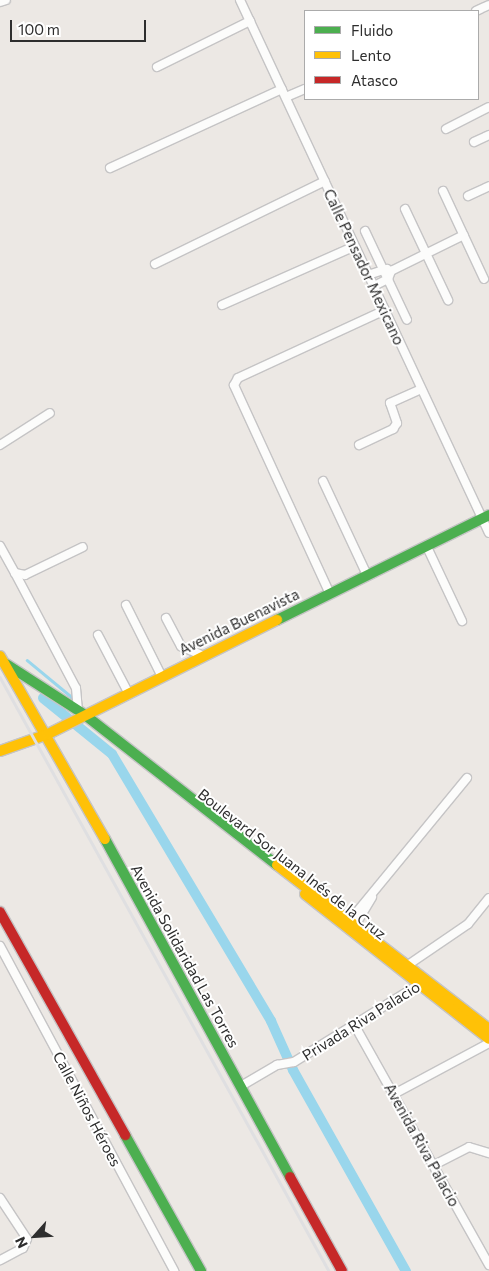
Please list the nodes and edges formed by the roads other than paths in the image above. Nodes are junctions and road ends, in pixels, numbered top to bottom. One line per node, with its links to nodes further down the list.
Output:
1 (6, 0): 3 (street)
2 (240, 0): 4 (street, Calle Pensador Mexicano)
3 (0, 2)
4 (250, 21): 5 (street); 6 (street, Calle Pensador Mexicano)
5 (157, 67)
6 (282, 89): 8 (street, Calle Pensador Mexicano); 13 (street)
7 (304, 89): 8 (street)
8 (286, 97): 14 (street, Calle Pensador Mexicano)
9 (489, 108): 10 (street)
10 (446, 129)
11 (489, 135): 12 (street)
12 (474, 142)
13 (110, 168)
14 (325, 181): 21 (street, Calle Pensador Mexicano); 23 (street)
15 (489, 187): 17 (street)
16 (443, 191): 20 (street)
17 (468, 196)
18 (405, 209): 22 (street)
19 (365, 231): 24 (street)
20 (464, 236): 22 (street); 28 (street)
21 (355, 246): 26 (street, Calle Pensador Mexicano); 31 (street)
22 (426, 254): 25 (street); 30 (street)
23 (155, 264)
24 (382, 268): 25 (street); 26 (street); 27 (street)
25 (391, 271): 27 (street)
26 (368, 275): 29 (street, Calle Pensador Mexicano)
27 (388, 279): 29 (street); 33 (street)
28 (484, 279)
29 (374, 286): 32 (street, Calle Pensador Mexicano)
30 (448, 300)
31 (222, 305)
32 (385, 310): 34 (street, Calle Pensador Mexicano); 46 (street)
33 (407, 320)
34 (422, 389): 37 (street); 39 (street, Calle Pensador Mexicano)
35 (50, 414): 36 (street)
36 (0, 445)
37 (359, 445)
38 (323, 481): 45 (street)
39 (486, 517): 40 (street, Calle Pensador Mexicano); 43 (main road, Avenida Buenavista)
40 (489, 533)
41 (0, 546): 44 (street)
42 (82, 547): 44 (street)
43 (426, 547): 45 (main road, Avenida Buenavista); 49 (street)
44 (16, 573): 55 (street)
45 (367, 575): 46 (main road, Avenida Buenavista)
46 (330, 594): 51 (main road, Avenida Buenavista)
47 (126, 605): 53 (street)
48 (166, 618): 51 (street)
49 (462, 621)
50 (98, 635): 54 (street)
51 (203, 656): 53 (main road, Avenida Buenavista)
52 (2, 659): 55 (main road, Boulevard Sor Juana Inés de la Cruz); 56 (main road, Avenida Solidaridad Las Torres)
53 (162, 677): 54 (main road, Avenida Buenavista)
54 (129, 694): 55 (main road, Avenida Buenavista)
55 (77, 718): 56 (main road, Avenida Buenavista); 61 (main road, Boulevard Sor Juana Inés de la Cruz)
56 (48, 734): 57 (main road, Avenida Buenavista); 69 (main road, Avenida Solidaridad Las Torres)
57 (0, 751)
58 (467, 778): 61 (street)
59 (488, 902): 63 (street)
60 (0, 912): 77 (main road)
61 (351, 925): 63 (main road, Boulevard Sor Juana Inés de la Cruz)
62 (0, 946): 76 (street, Calle Niños Héroes)
63 (405, 967): 64 (main road, Boulevard Sor Juana Inés de la Cruz)
64 (424, 982): 65 (street, Privada Riva Palacio); 66 (main road, Boulevard Sor Juana Inés de la Cruz); 67 (main road, Boulevard Sor Juana Inés de la Cruz)
65 (355, 1026): 69 (street, Privada Riva Palacio); 70 (street, Avenida Riva Palacio)
66 (489, 1029)
67 (489, 1039)
68 (489, 1043): 70 (street)
69 (241, 1086): 78 (main road, Avenida Solidaridad Las Torres)
70 (394, 1094): 72 (street, Avenida Riva Palacio)
71 (489, 1153): 72 (street)
72 (434, 1165): 75 (street, Avenida Riva Palacio)
73 (0, 1198): 74 (street)
74 (0, 1260)
75 (489, 1264)
76 (174, 1271)
77 (201, 1271)
78 (340, 1271)

